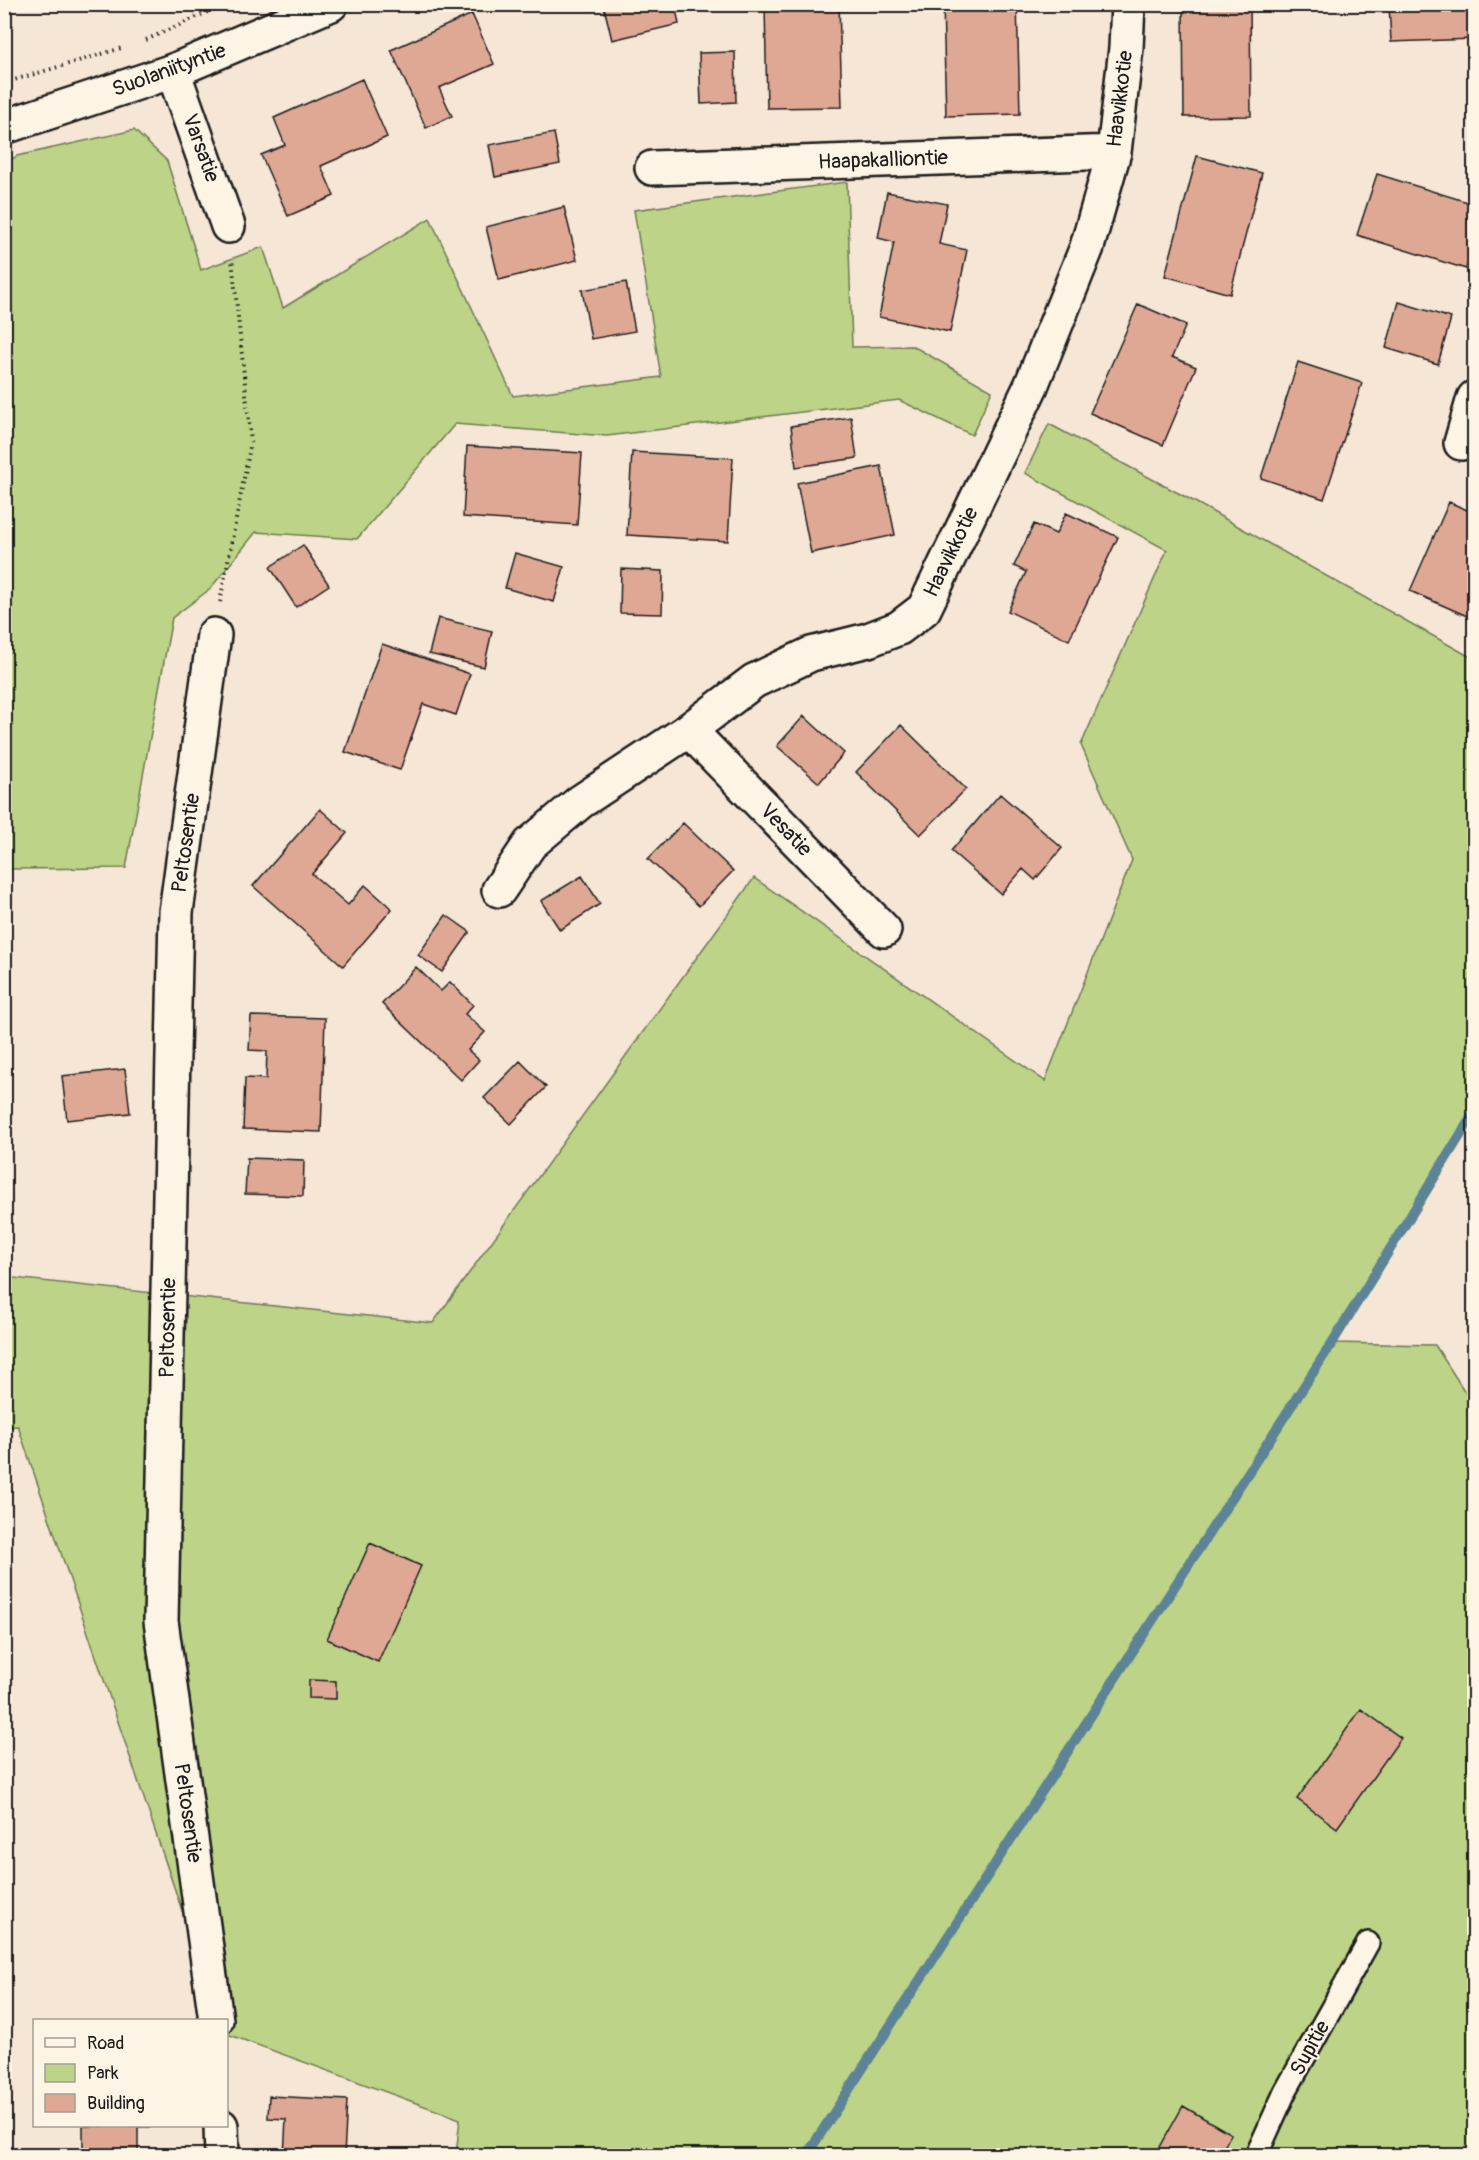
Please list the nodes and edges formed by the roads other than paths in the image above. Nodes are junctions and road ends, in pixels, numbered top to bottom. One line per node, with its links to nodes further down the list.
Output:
1 (331, 4): 3 (street, Suolaniityntie)
2 (1128, 4): 5 (street, Haavikkotie)
3 (173, 71): 4 (street, Suolaniityntie); 7 (street, Varsatie)
4 (4, 127)
5 (1114, 152): 6 (street, Haapakalliontie); 11 (street, Haavikkotie)
6 (652, 168)
7 (228, 226)
8 (1474, 398): 9 (street)
9 (1461, 443)
10 (214, 635): 15 (street, Peltosentie)
11 (688, 730): 12 (street, Haavikkotie); 13 (street, Vesatie)
12 (500, 890)
13 (884, 930)
14 (1368, 1943): 18 (lane, Supitie)
15 (216, 2019)
16 (221, 2127): 17 (street)
17 (222, 2156)
18 (1256, 2156)

